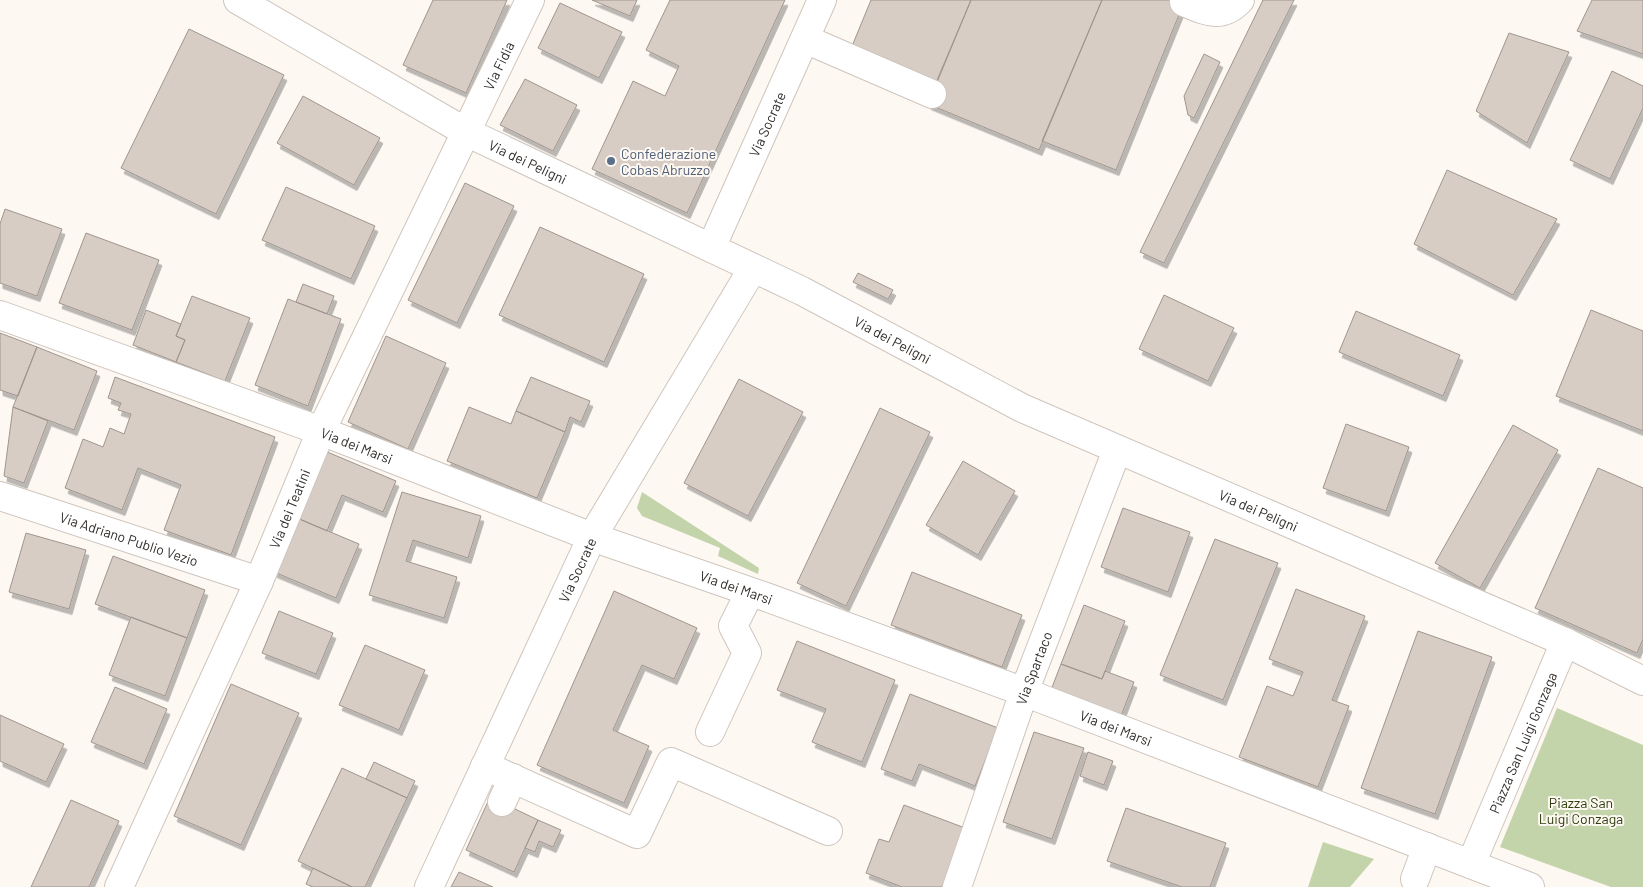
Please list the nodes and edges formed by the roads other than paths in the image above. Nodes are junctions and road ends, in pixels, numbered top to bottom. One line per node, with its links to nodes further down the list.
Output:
1 (238, 0): 8 (street, Via dei Peligni)
2 (530, 0): 8 (street, Via Fidia)
3 (822, 0): 6 (street, Via Socrate)
4 (1240, 0): 5 (street)
5 (1184, 2)
6 (805, 39): 7 (street); 9 (street, Via Socrate)
7 (932, 94)
8 (466, 132): 9 (street, Via dei Peligni); 12 (street, Via dei Teatini)
9 (711, 248): 10 (street, Via dei Peligni)
10 (753, 268): 13 (street, Via dei Peligni); 15 (street, Via Socrate)
11 (0, 315): 12 (street, Via dei Marsi)
12 (321, 431): 15 (street, Via dei Marsi); 16 (street, Via dei Teatini)
13 (1117, 450): 18 (street, Via dei Peligni); 20 (street, Via Spartaco)
14 (0, 496): 16 (street, Via Adriano Publio Vezio)
15 (592, 537): 17 (street, Via dei Marsi); 22 (street, Via Socrate)
16 (260, 581): 27 (street, Via dei Teatini)
17 (758, 594): 20 (street, Via dei Marsi); 21 (street)
18 (1565, 642): 19 (street); 25 (street, Piazza San Luigi Gonzaga)
19 (1643, 681)
20 (1024, 692): 24 (street, Via dei Marsi); 29 (street, Via Spartaco)
21 (710, 732)
22 (485, 766): 23 (street); 28 (street, Via Socrate)
23 (828, 831)
24 (1426, 847): 25 (street, Via dei Marsi); 26 (street)
25 (1471, 864): 30 (street)
26 (1415, 879)
27 (119, 887)
28 (429, 887)
29 (957, 887)
30 (1530, 887)

